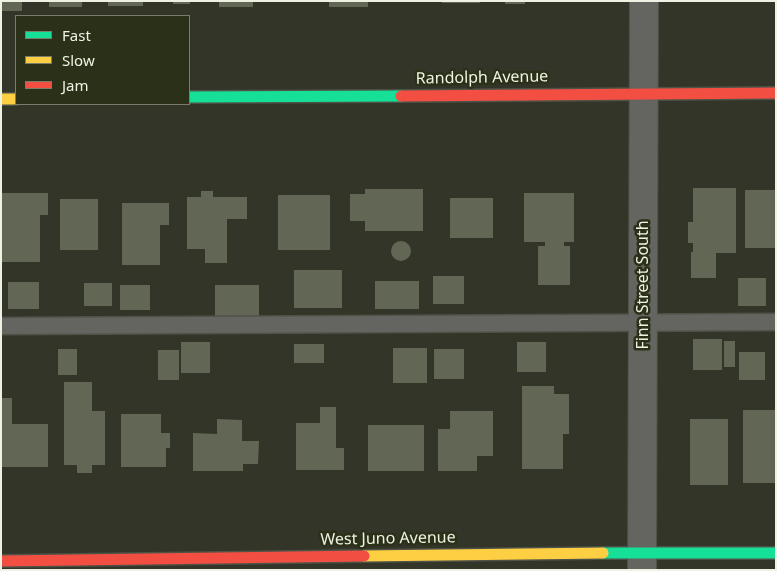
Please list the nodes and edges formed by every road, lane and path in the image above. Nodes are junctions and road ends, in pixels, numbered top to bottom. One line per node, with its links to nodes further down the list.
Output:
1 (644, 1): 2 (street, Finn Street South)
2 (644, 93): 3 (street, Randolph Avenue); 4 (street, Randolph Avenue); 7 (street, Finn Street South)
3 (776, 93)
4 (190, 97)
5 (1, 99): 6 (street)
6 (15, 99)
7 (642, 322): 8 (lane); 9 (lane); 12 (street, Finn Street South)
8 (776, 322)
9 (1, 326)
10 (776, 553): 12 (street, West Juno Avenue)
11 (1, 560): 12 (street, West Juno Avenue)
12 (642, 561)

